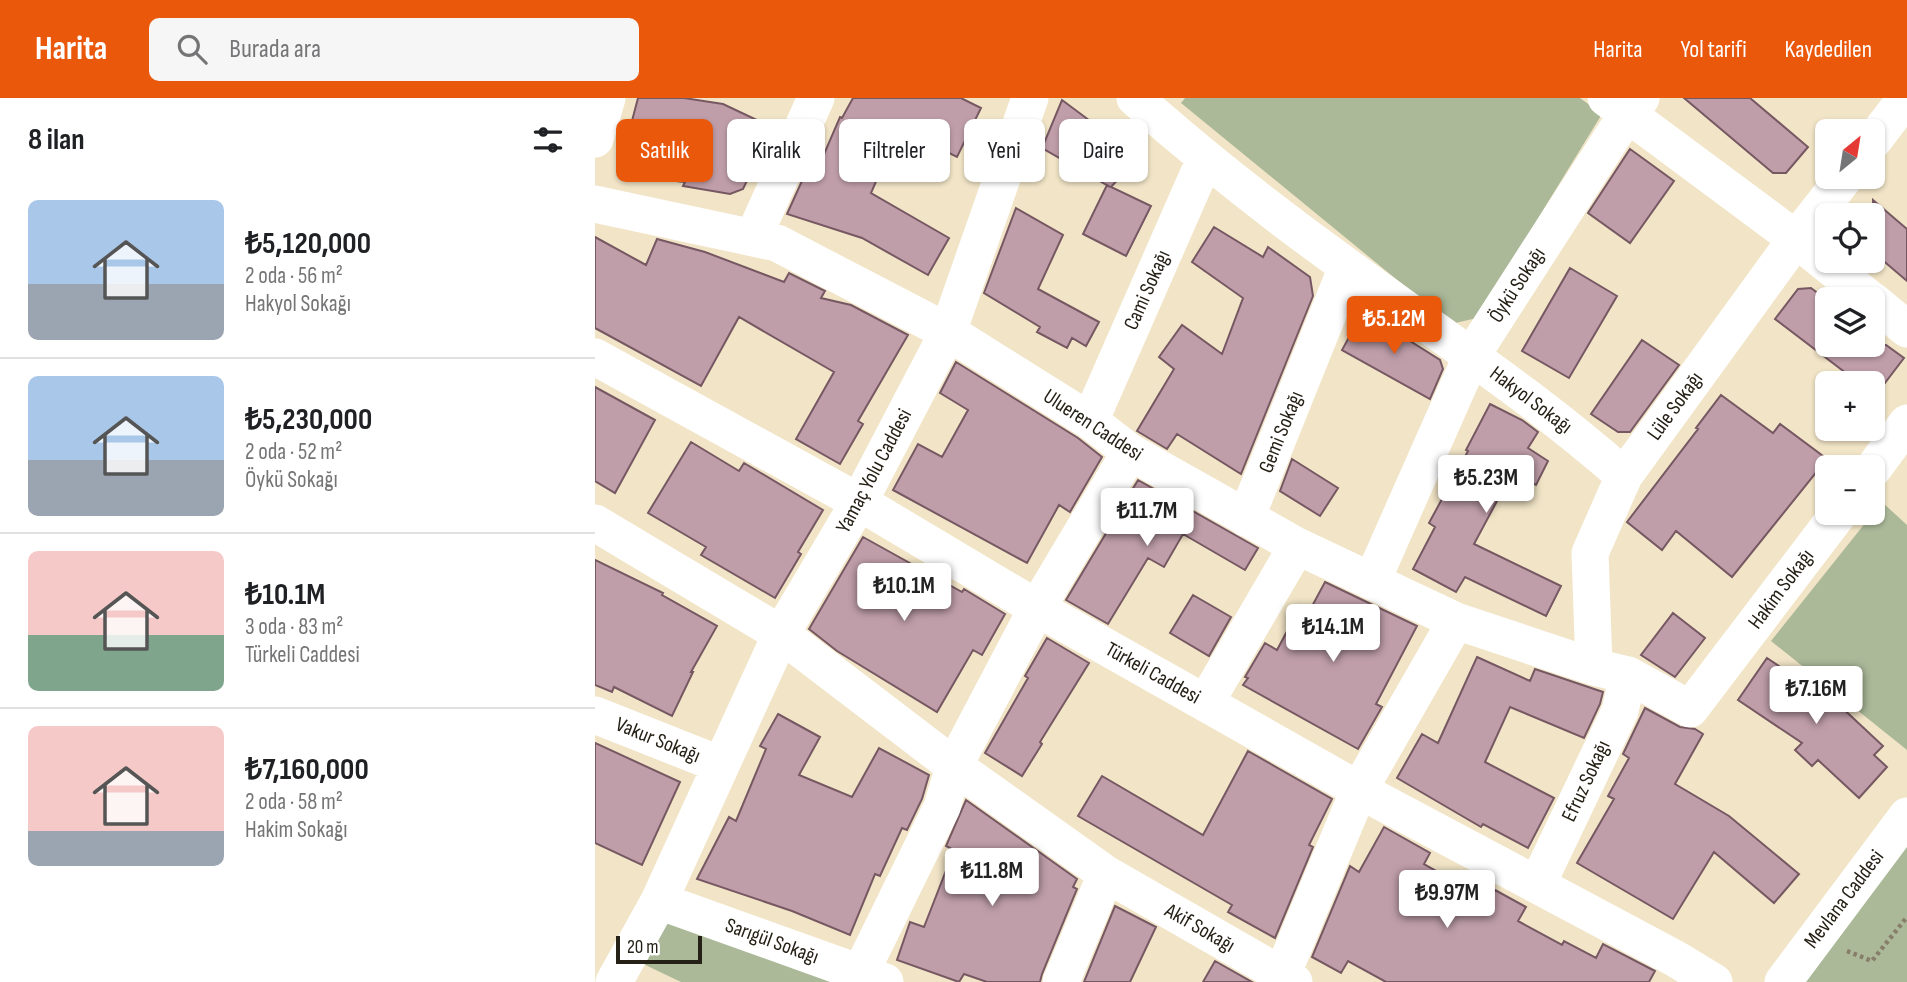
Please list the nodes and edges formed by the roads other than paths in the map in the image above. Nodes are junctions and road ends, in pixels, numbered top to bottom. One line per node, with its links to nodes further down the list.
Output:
1 (607, 98): 8 (street)
2 (816, 98): 12 (street)
3 (1030, 98): 18 (street, Yamaç Yolu Caddesi)
4 (1135, 98): 9 (street, Hakyol Sokağı)
5 (1906, 98): 7 (street)
6 (1625, 103): 13 (street); 19 (street, Öykü Sokağı)
7 (1885, 125)
8 (595, 139)
9 (1205, 159): 14 (street, Hakyol Sokağı); 21 (street, Cami Sokağı)
10 (1836, 189): 13 (street, Lüle Sokağı)
11 (595, 204): 12 (street, Ulueren Caddesi)
12 (753, 238): 18 (street, Ulueren Caddesi)
13 (1796, 239): 15 (street); 25 (street, Lüle Sokağı)
14 (1347, 267): 19 (street, Hakyol Sokağı); 27 (street, Gemi Sokağı)
15 (1855, 287)
16 (1885, 311): 17 (street)
17 (1907, 329)
18 (948, 332): 21 (street, Ulueren Caddesi); 26 (street, Yamaç Yolu Caddesi)
19 (1472, 355): 25 (street, Hakyol Sokağı); 31 (street, Öykü Sokağı)
20 (595, 357): 26 (street, Türkeli Caddesi)
21 (1090, 422): 23 (street, Ulueren Caddesi)
22 (1907, 423): 24 (street)
23 (1131, 452): 27 (street, Ulueren Caddesi); 32 (street)
24 (1883, 455)
25 (1624, 476): 35 (street, Lüle Sokağı)
26 (859, 502): 32 (street, Türkeli Caddesi); 34 (street, Yamaç Yolu Caddesi)
27 (1245, 518): 30 (street, Ulueren Caddesi)
28 (595, 523): 34 (street, Akif Sokağı)
29 (1830, 525): 35 (street, Hakim Sokağı)
30 (1297, 545): 31 (street, Ulueren Caddesi); 36 (street)
31 (1372, 581): 33 (street, Ulueren Caddesi)
32 (1037, 608): 36 (street, Türkeli Caddesi); 39 (street)
33 (1456, 621): 35 (street, Ulueren Caddesi); 40 (street)
34 (781, 635): 38 (street, Yamaç Yolu Caddesi); 39 (street, Akif Sokağı)
35 (1611, 671): 43 (street, Efruz Sokağı)
36 (1206, 702): 40 (street, Türkeli Caddesi)
37 (595, 715): 38 (street, Vakur Sokağı)
38 (721, 765): 44 (street, Yamaç Yolu Caddesi)
39 (954, 766): 42 (street, Akif Sokağı); 45 (street)
40 (1359, 790): 43 (street, Türkeli Caddesi); 46 (street)
41 (1907, 816): 50 (street, Mevlana Caddesi)
42 (1106, 874): 46 (street, Akif Sokağı); 48 (street)
43 (1537, 885): 49 (street, Türkeli Caddesi)
44 (659, 901): 45 (street, Sarıgül Sokağı); 47 (street, Yamaç Yolu Caddesi)
45 (867, 979)
46 (1285, 980)
47 (614, 982)
48 (1061, 982)
49 (1714, 982)
50 (1783, 982)

